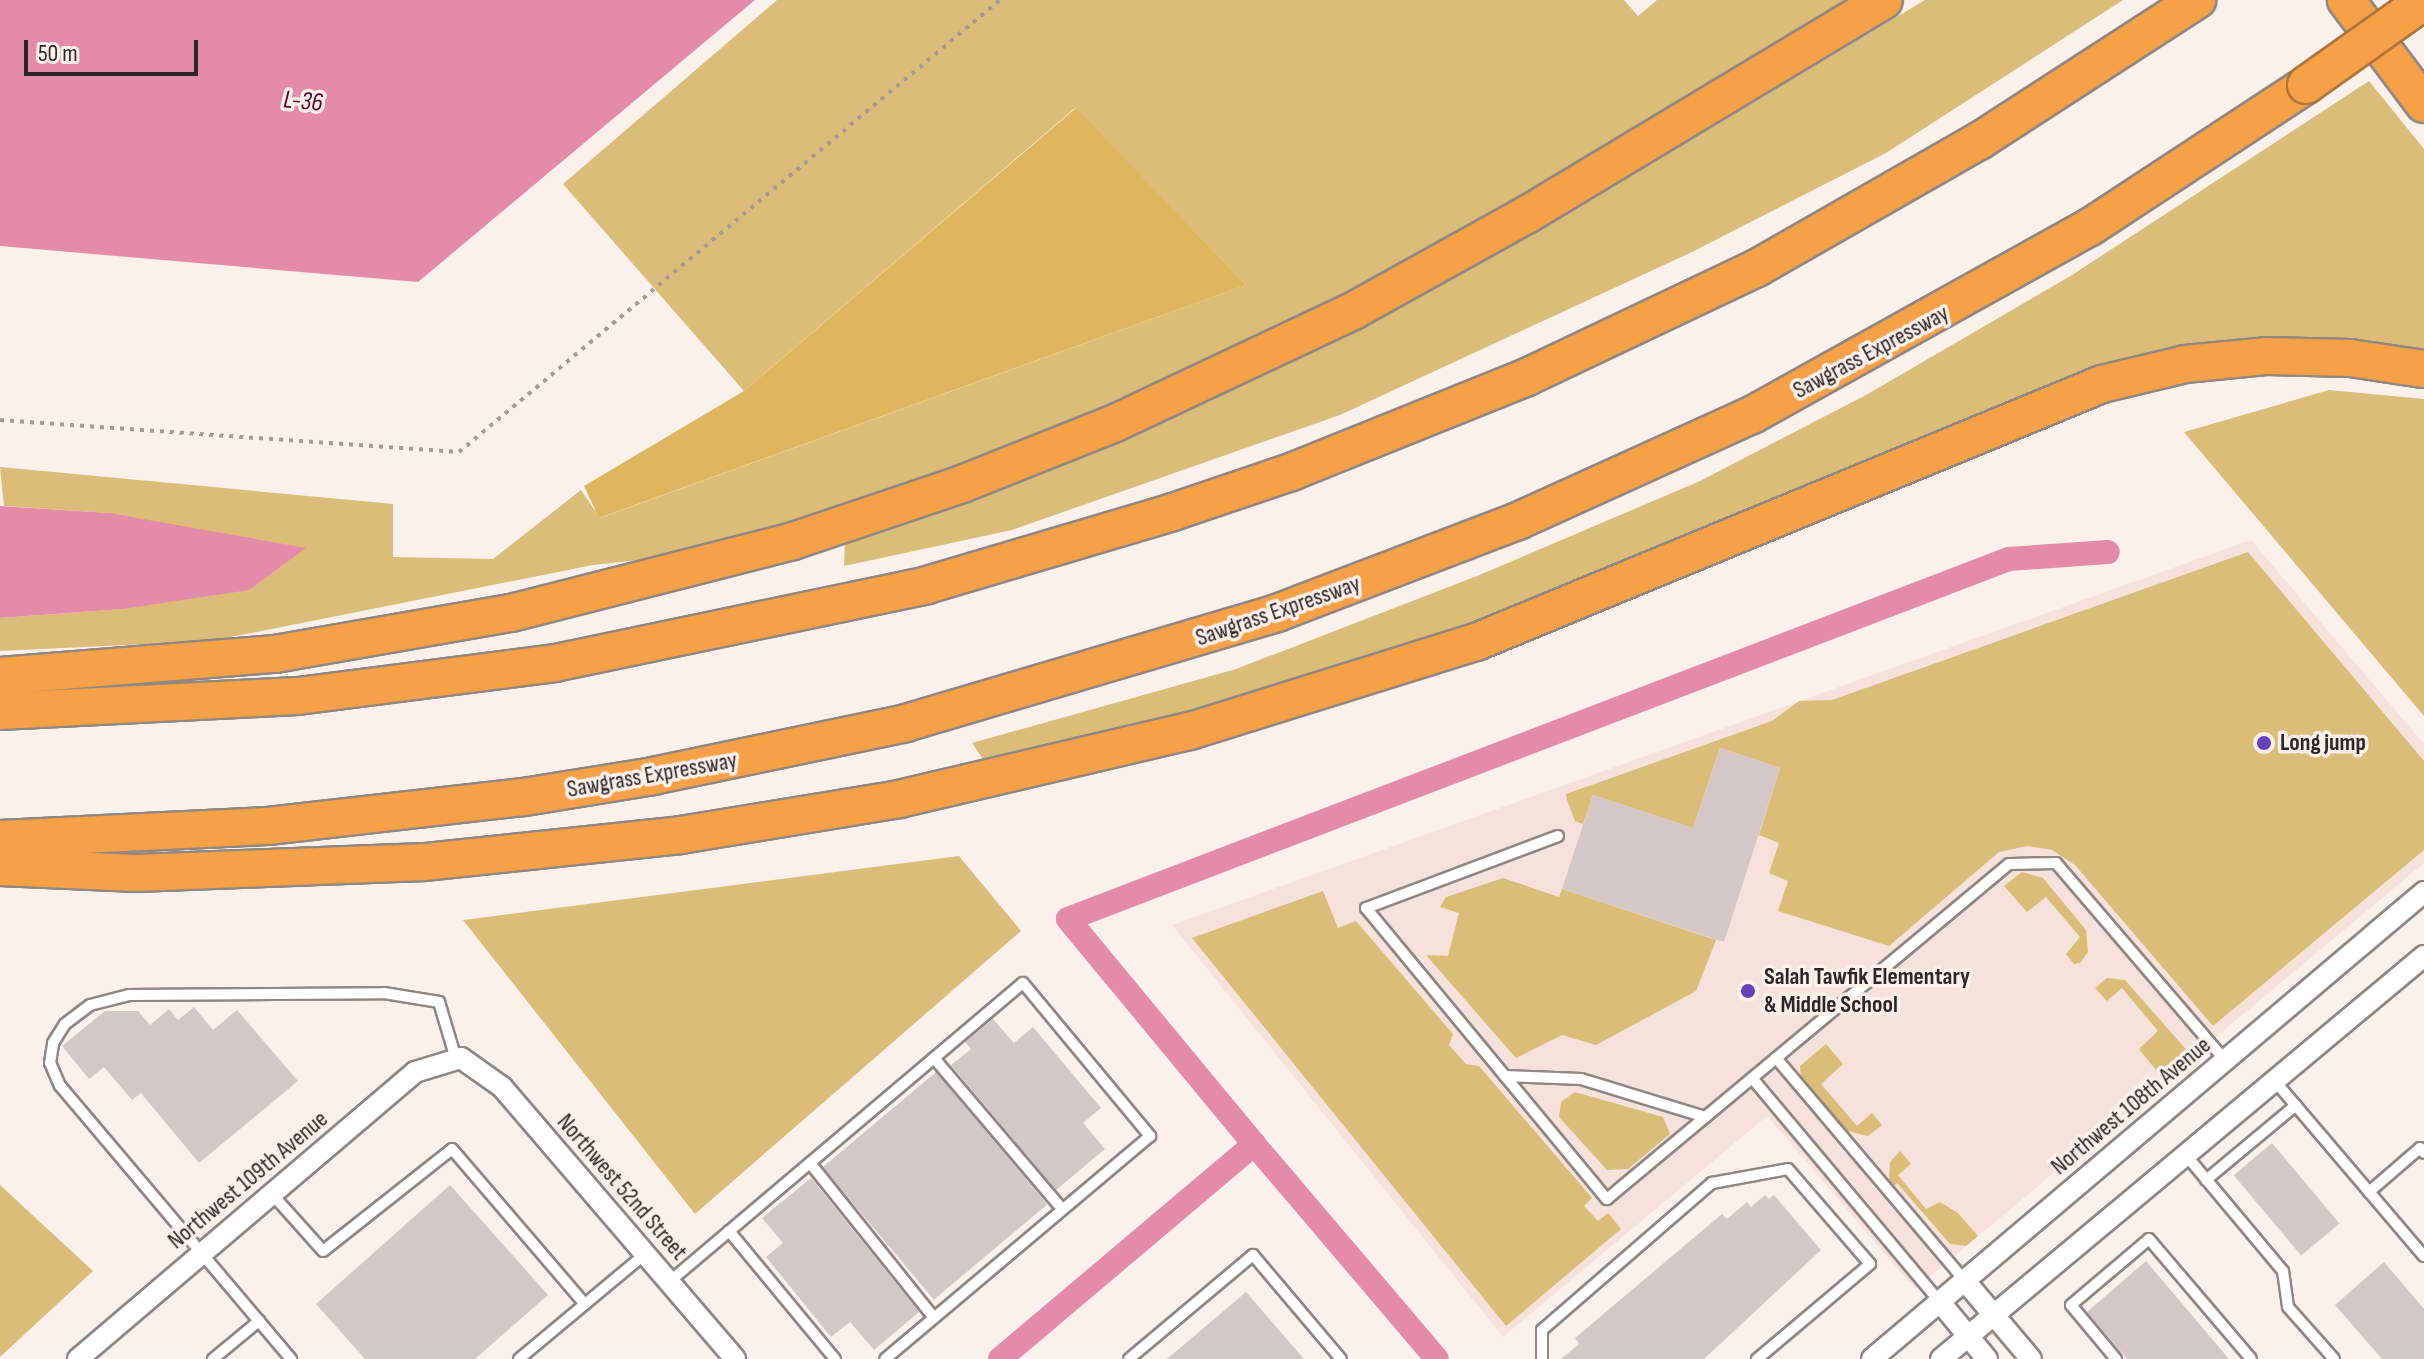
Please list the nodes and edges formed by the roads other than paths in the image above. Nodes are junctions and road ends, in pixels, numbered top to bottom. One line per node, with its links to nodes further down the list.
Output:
1 (1884, 0): 9 (highway)
2 (2197, 0): 10 (highway)
3 (2346, 0): 7 (highway)
4 (2400, 0): 6 (highway)
5 (2424, 1): 12 (highway, Sawgrass Expressway, bridge)
6 (2424, 32)
7 (2424, 104)
8 (2424, 369): 13 (highway)
9 (0, 676)
10 (0, 711)
11 (1558, 836): 20 (lane)
12 (0, 839)
13 (0, 867)
14 (2424, 892): 19 (street, Northwest 108th Avenue)
15 (2424, 956): 22 (street)
16 (934, 1058): 27 (lane); 31 (lane); 31 (lane)
17 (1776, 1058): 19 (lane); 21 (lane); 36 (lane)
18 (458, 1059): 30 (street, Northwest 109th Avenue); 33 (lane); 34 (street, Northwest 52nd Street)
19 (2225, 1060): 36 (street, Northwest 108th Avenue)
20 (1505, 1076): 24 (lane); 24 (lane)
21 (1752, 1078): 24 (lane); 38 (lane)
22 (2274, 1080): 23 (lane); 26 (street)
23 (2296, 1105): 28 (lane); 29 (lane)
24 (1705, 1117)
25 (2423, 1149): 29 (lane)
26 (2185, 1154): 28 (lane); 40 (street)
27 (810, 1163): 32 (lane); 41 (lane)
28 (2206, 1180): 61 (lane)
29 (2369, 1192): 35 (lane)
30 (272, 1194): 33 (street, Northwest 109th Avenue); 39 (lane)
31 (1062, 1209): 41 (lane)
32 (729, 1231): 37 (lane); 49 (lane)
33 (202, 1253): 42 (lane); 44 (street, Northwest 109th Avenue)
34 (645, 1254): 37 (street, Northwest 52nd Street); 39 (lane)
35 (2424, 1256)
36 (1965, 1281): 38 (street, Northwest 108th Avenue); 40 (street)
37 (669, 1282): 48 (street, Northwest 52nd Street)
38 (1940, 1302): 43 (street); 55 (street, Northwest 108th Avenue)
39 (585, 1304): 47 (lane)
40 (1992, 1314): 43 (street); 58 (street)
41 (934, 1318): 50 (lane)
42 (259, 1321): 45 (lane); 46 (lane)
43 (1968, 1336): 56 (street); 57 (street)
44 (78, 1359)
45 (213, 1359)
46 (291, 1359)
47 (519, 1359)
48 (735, 1359)
49 (835, 1359)
50 (885, 1359)
51 (1129, 1359): 52 (lane)
52 (1341, 1359)
53 (1542, 1359): 54 (lane)
54 (1757, 1359)
55 (1872, 1359)
56 (1941, 1359)
57 (1987, 1359)
58 (2031, 1359)
59 (2116, 1359): 60 (lane)
60 (2251, 1359)
61 (2334, 1359)

